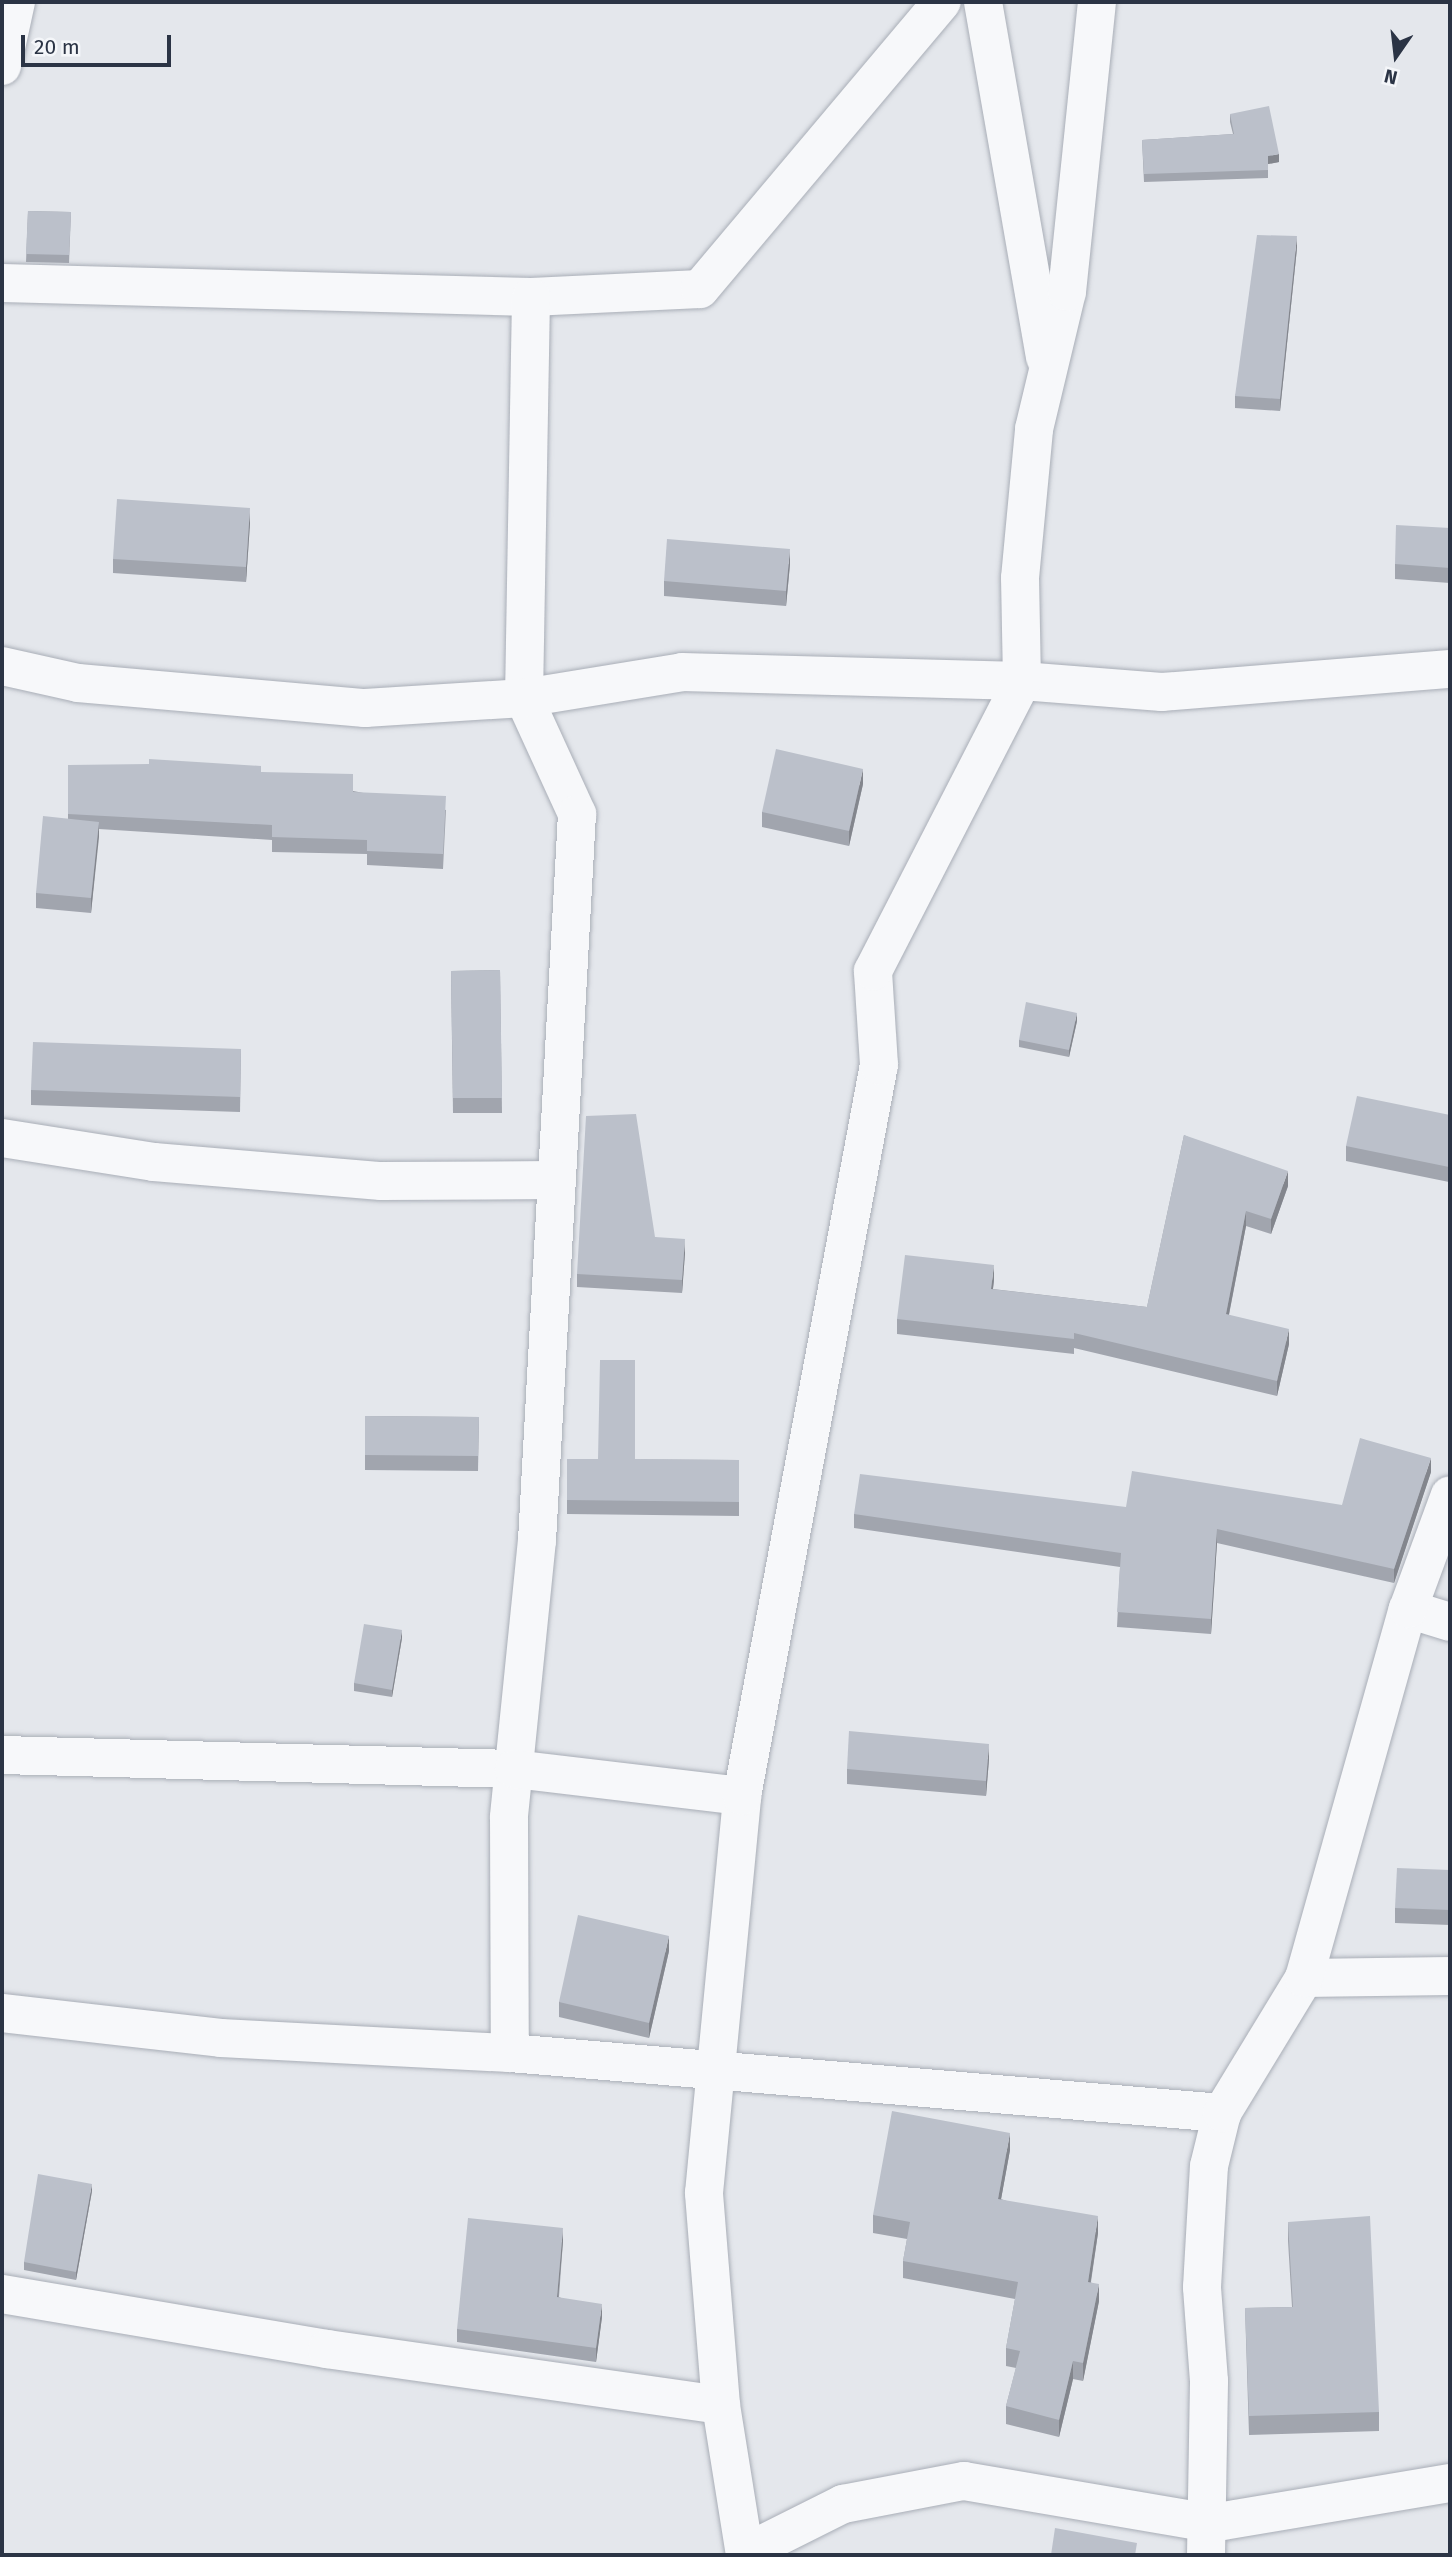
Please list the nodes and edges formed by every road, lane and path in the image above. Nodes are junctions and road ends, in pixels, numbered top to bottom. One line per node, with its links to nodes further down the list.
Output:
1 (16, 2): 5 (street)
2 (942, 2): 7 (street)
3 (983, 2): 8 (street)
4 (1097, 2): 8 (street)
5 (2, 66)
6 (2, 283): 7 (street)
7 (531, 297): 12 (street)
8 (1046, 369): 11 (street)
9 (2, 666): 12 (street)
10 (1450, 669): 11 (street)
11 (1022, 681): 12 (street); 20 (street)
12 (524, 698): 14 (street)
13 (2, 1138): 14 (street)
14 (555, 1180): 19 (street)
15 (1450, 1495): 16 (street)
16 (1408, 1609): 17 (street); 22 (street)
17 (1450, 1622)
18 (2, 1755): 19 (street)
19 (514, 1769): 20 (street); 24 (street)
20 (742, 1796): 25 (street)
21 (1450, 1976): 22 (street)
22 (1304, 1978): 26 (street)
23 (2, 2012): 24 (street)
24 (510, 2053): 25 (street)
25 (716, 2066): 26 (street); 28 (street)
26 (1223, 2113): 30 (street)
27 (2, 2294): 28 (street)
28 (721, 2406): 31 (street)
29 (1450, 2483): 30 (street)
30 (1209, 2539): 31 (street)
31 (745, 2554)

